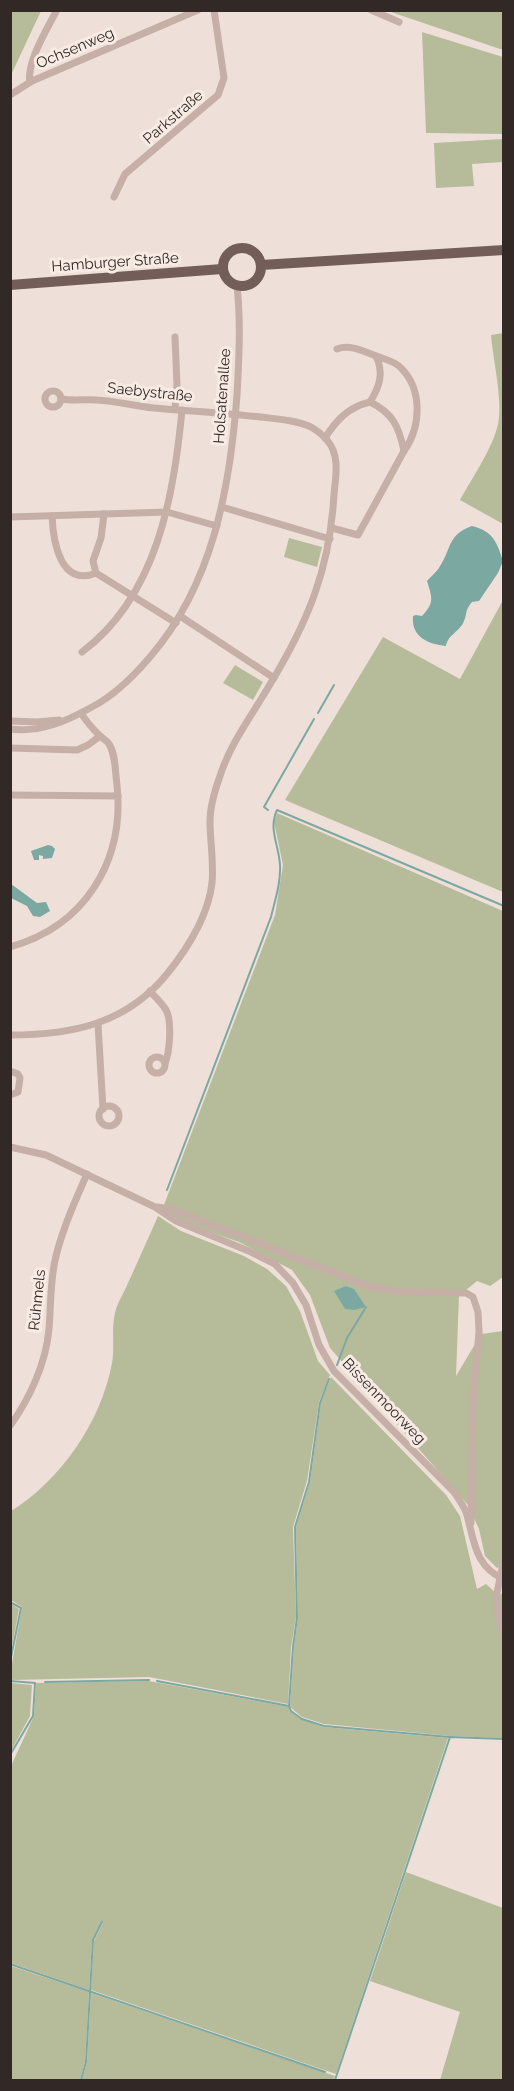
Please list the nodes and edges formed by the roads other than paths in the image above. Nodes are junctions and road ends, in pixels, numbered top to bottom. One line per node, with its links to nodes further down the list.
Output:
1 (57, 10): 6 (street, Ochsenweg)
2 (198, 10): 6 (street, Ochsenweg)
3 (214, 10): 8 (street, Parkstraße)
4 (371, 10): 5 (street)
5 (399, 22)
6 (30, 82): 7 (street, Ochsenweg)
7 (10, 95)
8 (114, 197)
9 (504, 250): 10 (main road)
10 (261, 265): 11 (main road); 13 (main road)
11 (222, 269): 12 (main road, Hamburger Straße); 13 (main road)
12 (10, 285)
13 (237, 286): 20 (street, Holsatenallee)
14 (175, 337): 19 (street)
15 (337, 349): 16 (street)
16 (375, 356): 18 (street); 22 (street)
17 (61, 399): 19 (street, Saebystraße)
18 (370, 402): 21 (street); 22 (street)
19 (179, 410): 20 (street, Saebystraße); 24 (street)
20 (235, 414): 21 (street, Saebystraße); 23 (street, Holsatenallee)
21 (325, 438): 29 (street)
22 (404, 451): 29 (street)
23 (222, 507): 28 (street, Holsatenallee); 30 (street)
24 (167, 512): 25 (street); 28 (street); 32 (street)
25 (104, 514): 26 (street); 31 (street)
26 (52, 516): 27 (street); 31 (street)
27 (10, 517)
28 (217, 526): 33 (street, Holsatenallee)
29 (332, 528): 30 (street)
30 (330, 540): 35 (street)
31 (96, 573): 32 (street)
32 (132, 595): 33 (street); 34 (street)
33 (178, 619): 35 (street); 36 (street, Holsatenallee)
34 (82, 652)
35 (274, 678): 45 (street)
36 (81, 713): 37 (street, Holsatenallee); 40 (street)
37 (71, 719): 38 (street, Holsatenallee); 39 (street, Holsatenallee)
38 (10, 721)
39 (10, 729)
40 (100, 736): 41 (street); 43 (street)
41 (10, 748)
42 (10, 795): 43 (street)
43 (118, 796): 44 (street)
44 (10, 947)
45 (150, 991): 46 (street); 48 (street)
46 (98, 1024): 47 (street); 51 (street)
47 (10, 1035)
48 (165, 1063)
49 (10, 1071): 50 (street)
50 (10, 1095)
51 (103, 1109)
52 (10, 1147): 53 (street, Bissenmoorweg)
53 (87, 1174): 54 (street, Bissenmoorweg); 55 (street, Rühmels)
54 (155, 1207): 56 (street, Bissenmoorweg); 56 (street)
55 (10, 1426)
56 (471, 1532): 58 (street, Bissenmoorweg)
57 (504, 1558): 58 (street)
58 (501, 1578): 59 (street)
59 (501, 1630)

